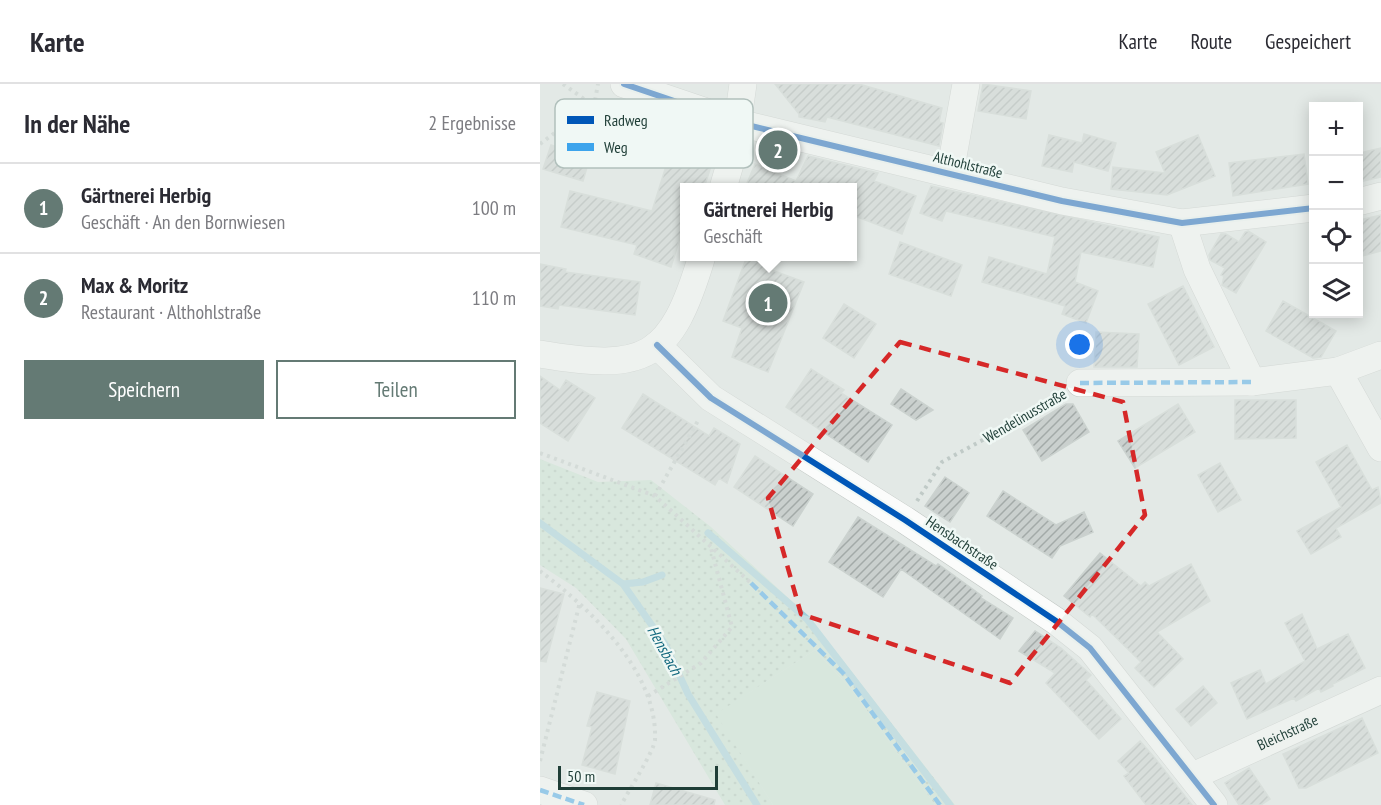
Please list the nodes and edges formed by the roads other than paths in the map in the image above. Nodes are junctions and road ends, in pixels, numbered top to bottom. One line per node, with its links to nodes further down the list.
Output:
1 (624, 84): 4 (street, Althohlstraße)
2 (743, 84): 5 (street)
3 (966, 84): 8 (street)
4 (668, 99)
5 (741, 99)
6 (753, 126): 8 (street, Althohlstraße)
7 (729, 168): 9 (street)
8 (950, 173): 13 (street, Althohlstraße)
9 (724, 183)
10 (1381, 196): 11 (street)
11 (1363, 201)
12 (1309, 209): 13 (street, Althohlstraße)
13 (1182, 223): 20 (street)
14 (701, 261): 15 (street)
15 (657, 345): 16 (street); 23 (street, Hensbachstraße)
16 (540, 354)
17 (1381, 355): 18 (street, Wendelinusstraße)
18 (1338, 371): 20 (street, Wendelinusstraße); 21 (street)
19 (1080, 382): 20 (street, Wendelinusstraße)
20 (1252, 382)
21 (1381, 448)
22 (1381, 690): 23 (street, Bleichstraße)
23 (1193, 776): 26 (street, Hensbachstraße)
24 (540, 790): 25 (street)
25 (584, 805)
26 (1214, 805)

